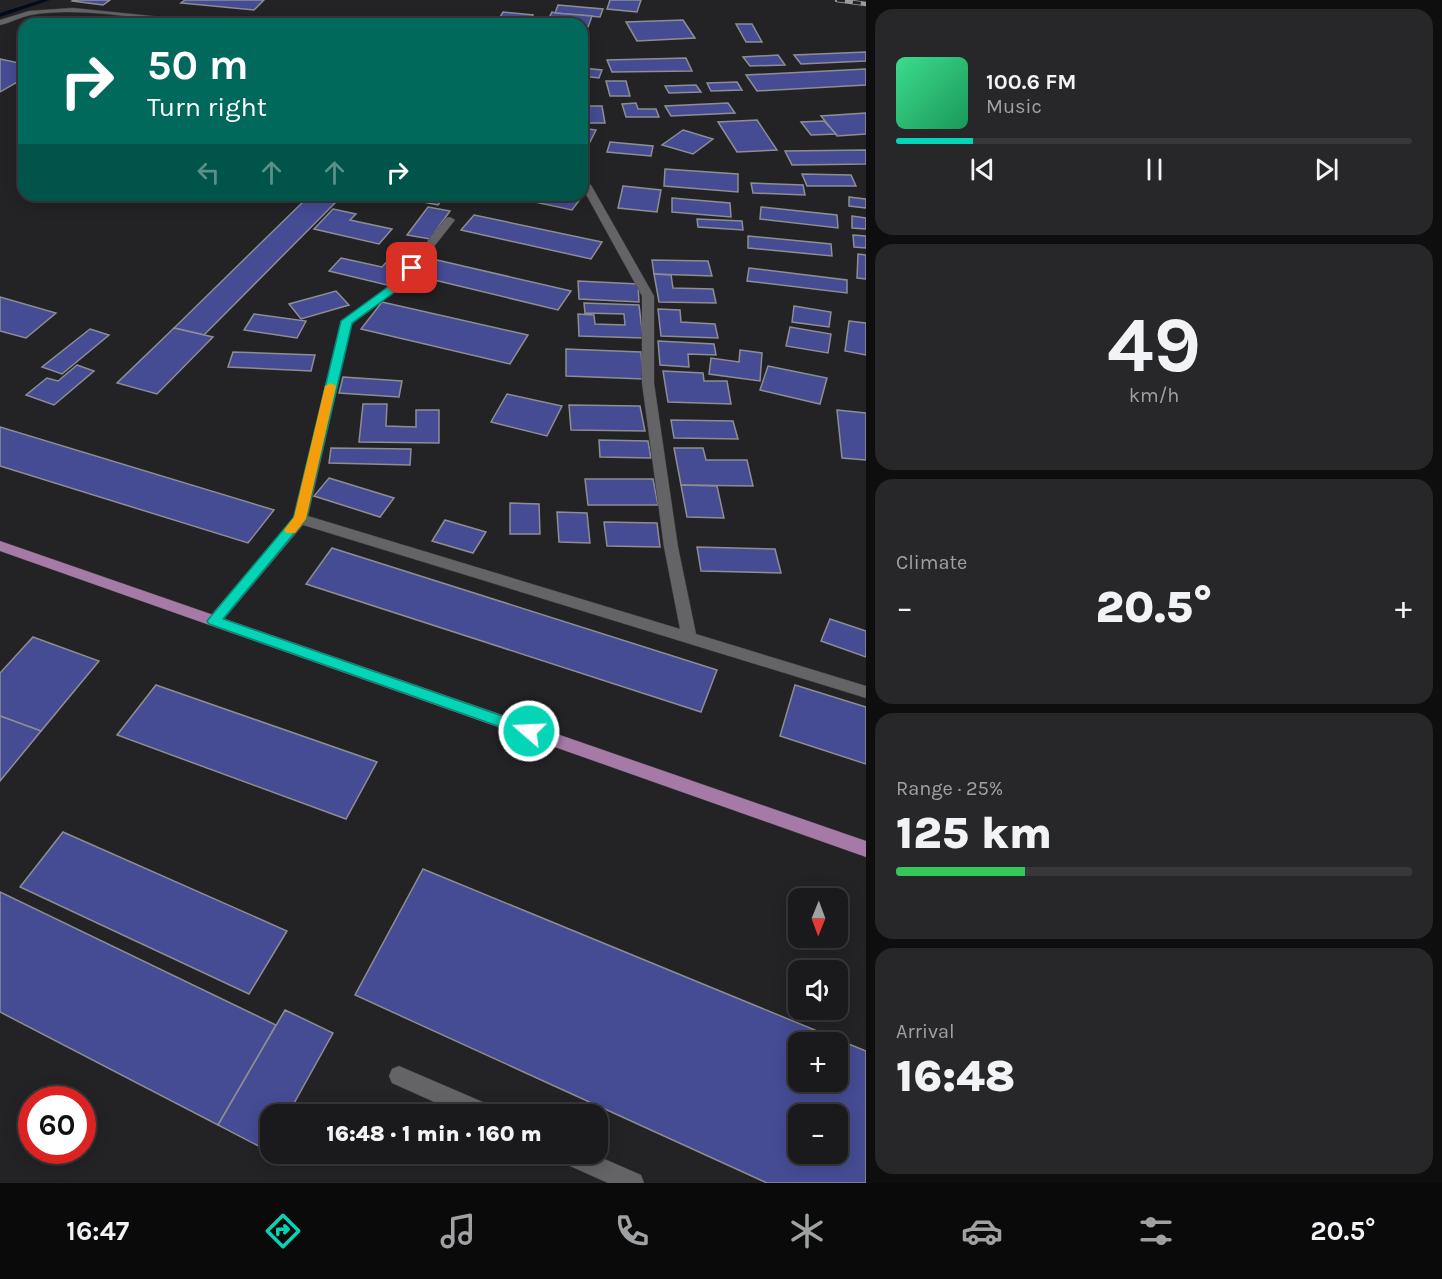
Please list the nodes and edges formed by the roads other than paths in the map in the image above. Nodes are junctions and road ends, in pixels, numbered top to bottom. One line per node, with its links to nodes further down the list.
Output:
1 (152, 18): 2 (street)
2 (0, 23)
3 (588, 189): 8 (street)
4 (450, 220): 5 (street)
5 (300, 519): 7 (street); 8 (street)
6 (0, 546): 7 (main road)
7 (214, 621): 10 (main road)
8 (688, 637): 9 (street)
9 (866, 692)
10 (866, 849)
11 (399, 1076): 12 (street)
12 (462, 1104)
13 (591, 1164): 14 (street)
14 (633, 1183)

